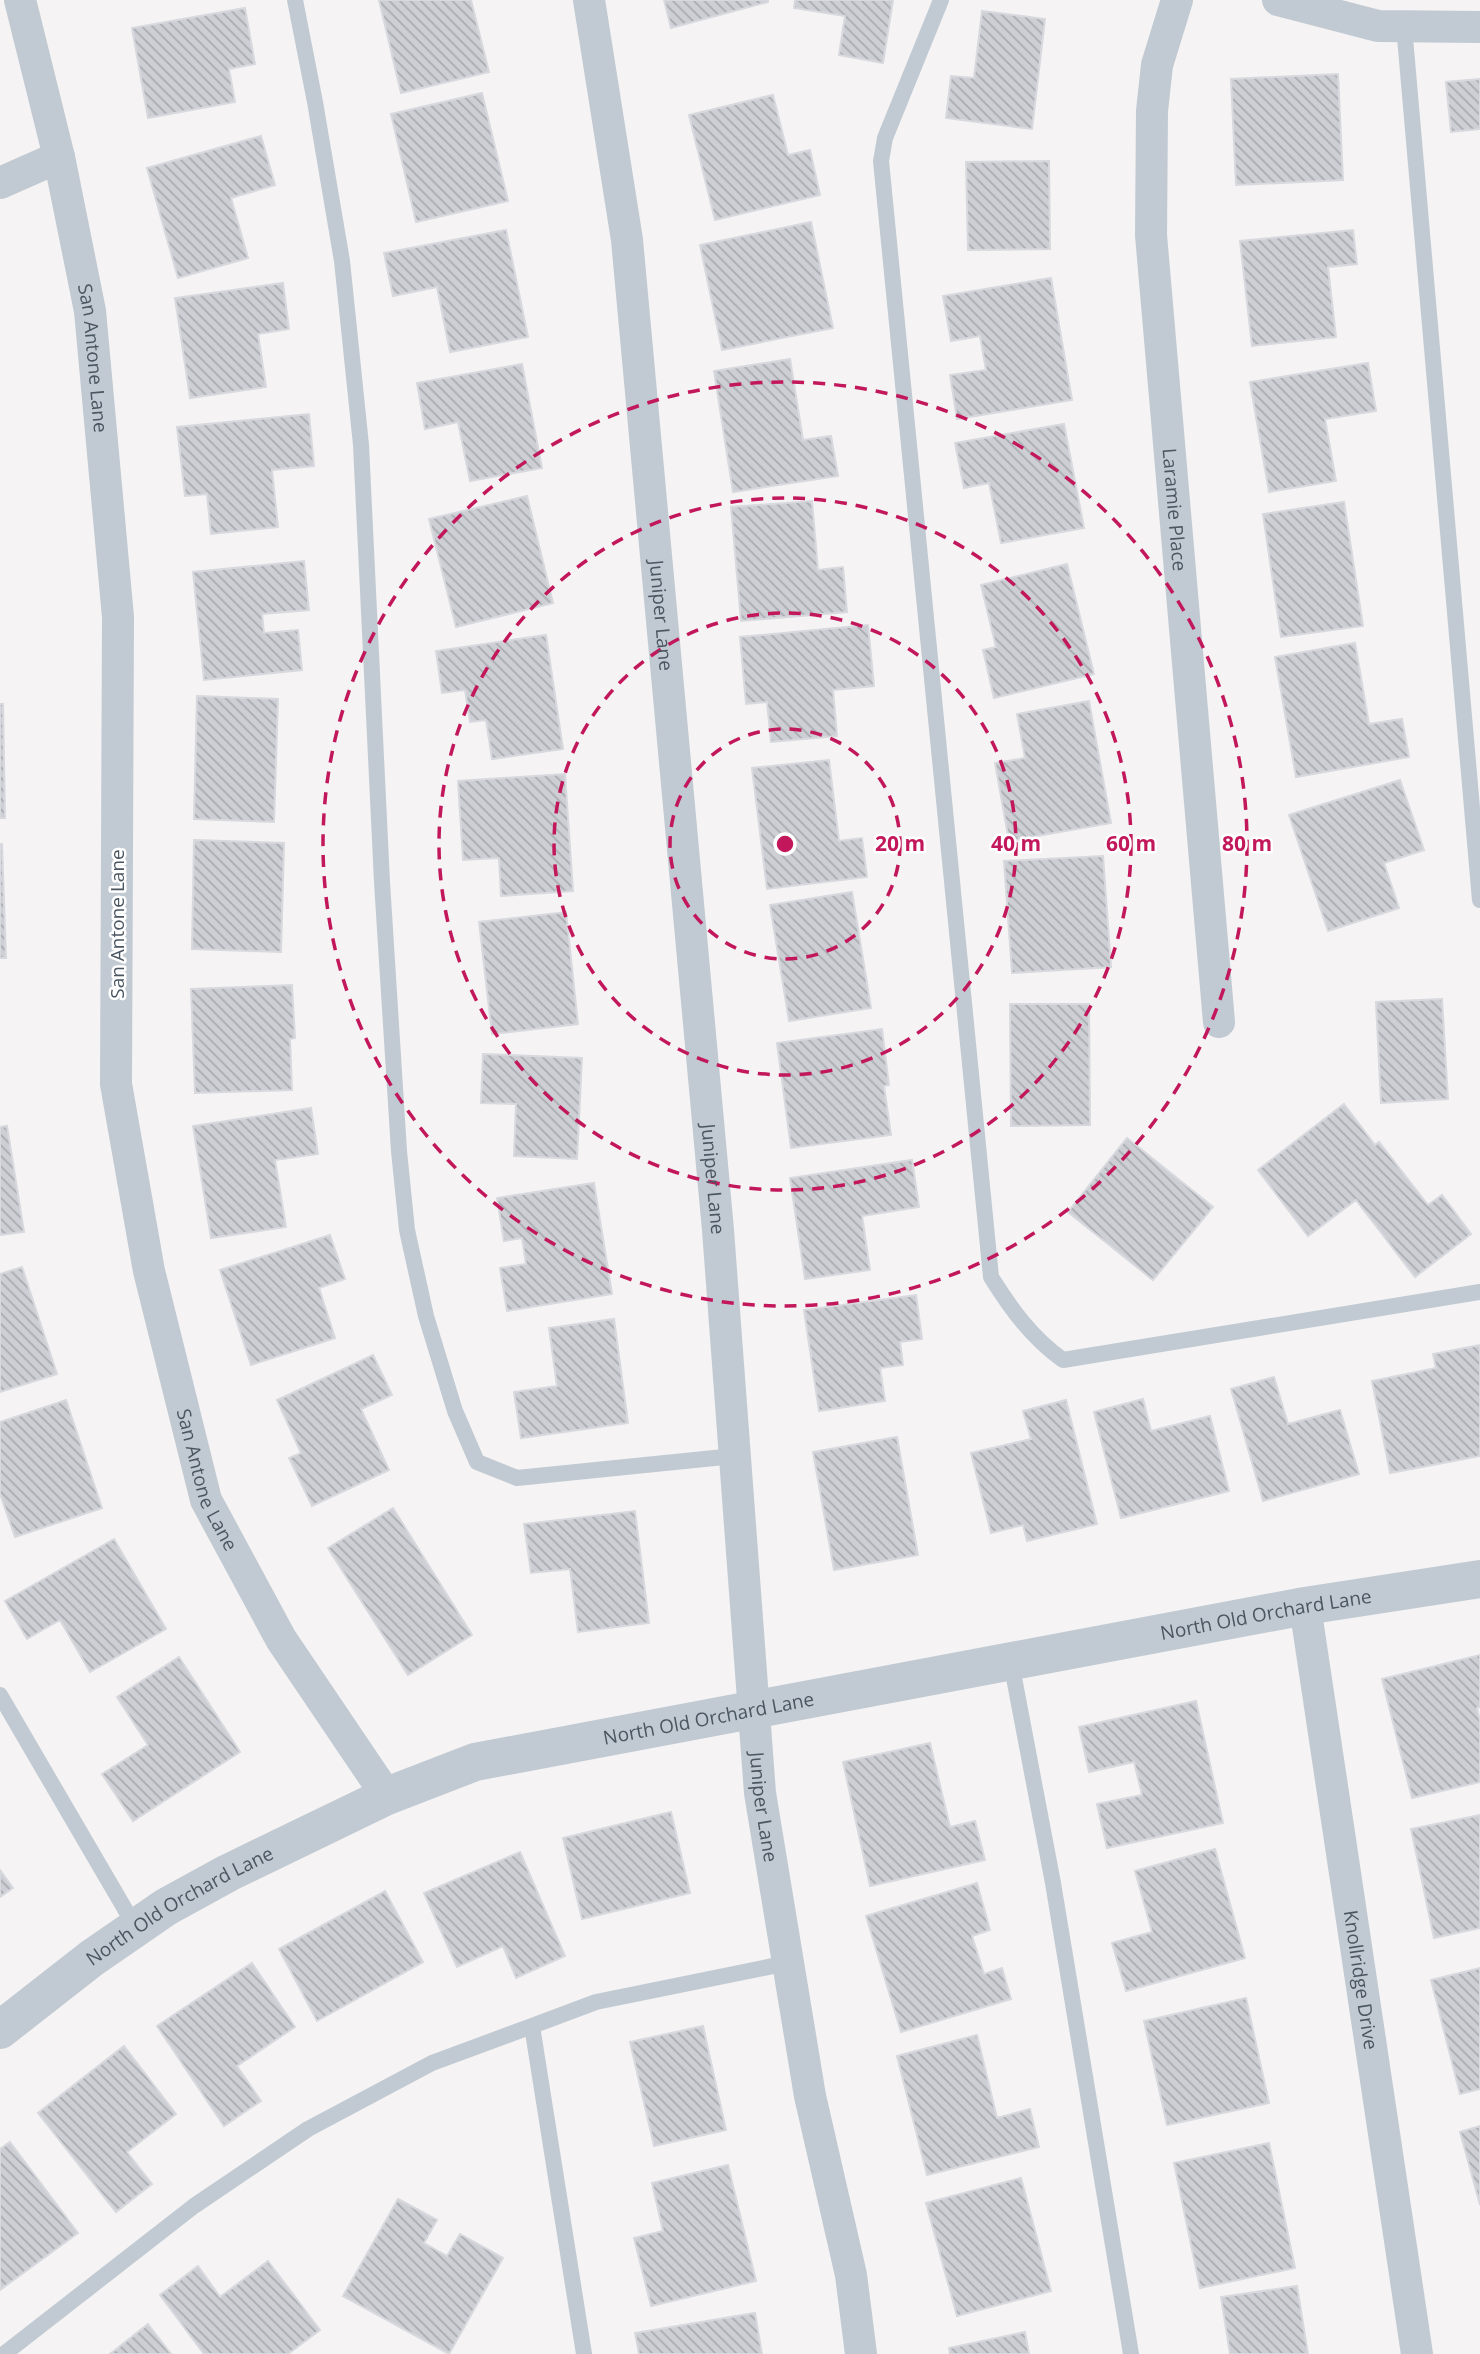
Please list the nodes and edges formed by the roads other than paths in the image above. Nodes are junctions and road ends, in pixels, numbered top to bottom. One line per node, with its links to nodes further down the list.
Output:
1 (20, 0): 9 (street, San Antone Lane)
2 (295, 0): 14 (lane)
3 (589, 0): 14 (street, Juniper Lane)
4 (941, 0): 13 (lane)
5 (1177, 0): 12 (street, Laramie Place)
6 (1278, 0): 7 (street)
7 (1404, 26): 8 (street); 11 (lane)
8 (1480, 27)
9 (59, 157): 10 (street); 20 (street, San Antone Lane)
10 (0, 183)
11 (1480, 900)
12 (1219, 1022)
13 (1480, 1292)
14 (734, 1456): 19 (street, Juniper Lane)
15 (1480, 1579): 16 (street, North Old Orchard Lane)
16 (1305, 1606): 17 (street, North Old Orchard Lane); 29 (street, Knollridge Drive)
17 (1011, 1662): 19 (street, North Old Orchard Lane); 28 (lane)
18 (0, 1695): 21 (lane)
19 (752, 1710): 20 (street, North Old Orchard Lane); 22 (street, Juniper Lane)
20 (387, 1796): 21 (street, North Old Orchard Lane)
21 (136, 1928): 24 (street, North Old Orchard Lane)
22 (788, 1963): 23 (lane); 27 (street, Juniper Lane)
23 (533, 2026): 25 (lane); 26 (lane)
24 (0, 2030)
25 (5, 2354)
26 (584, 2354)
27 (860, 2354)
28 (1131, 2354)
29 (1417, 2354)

